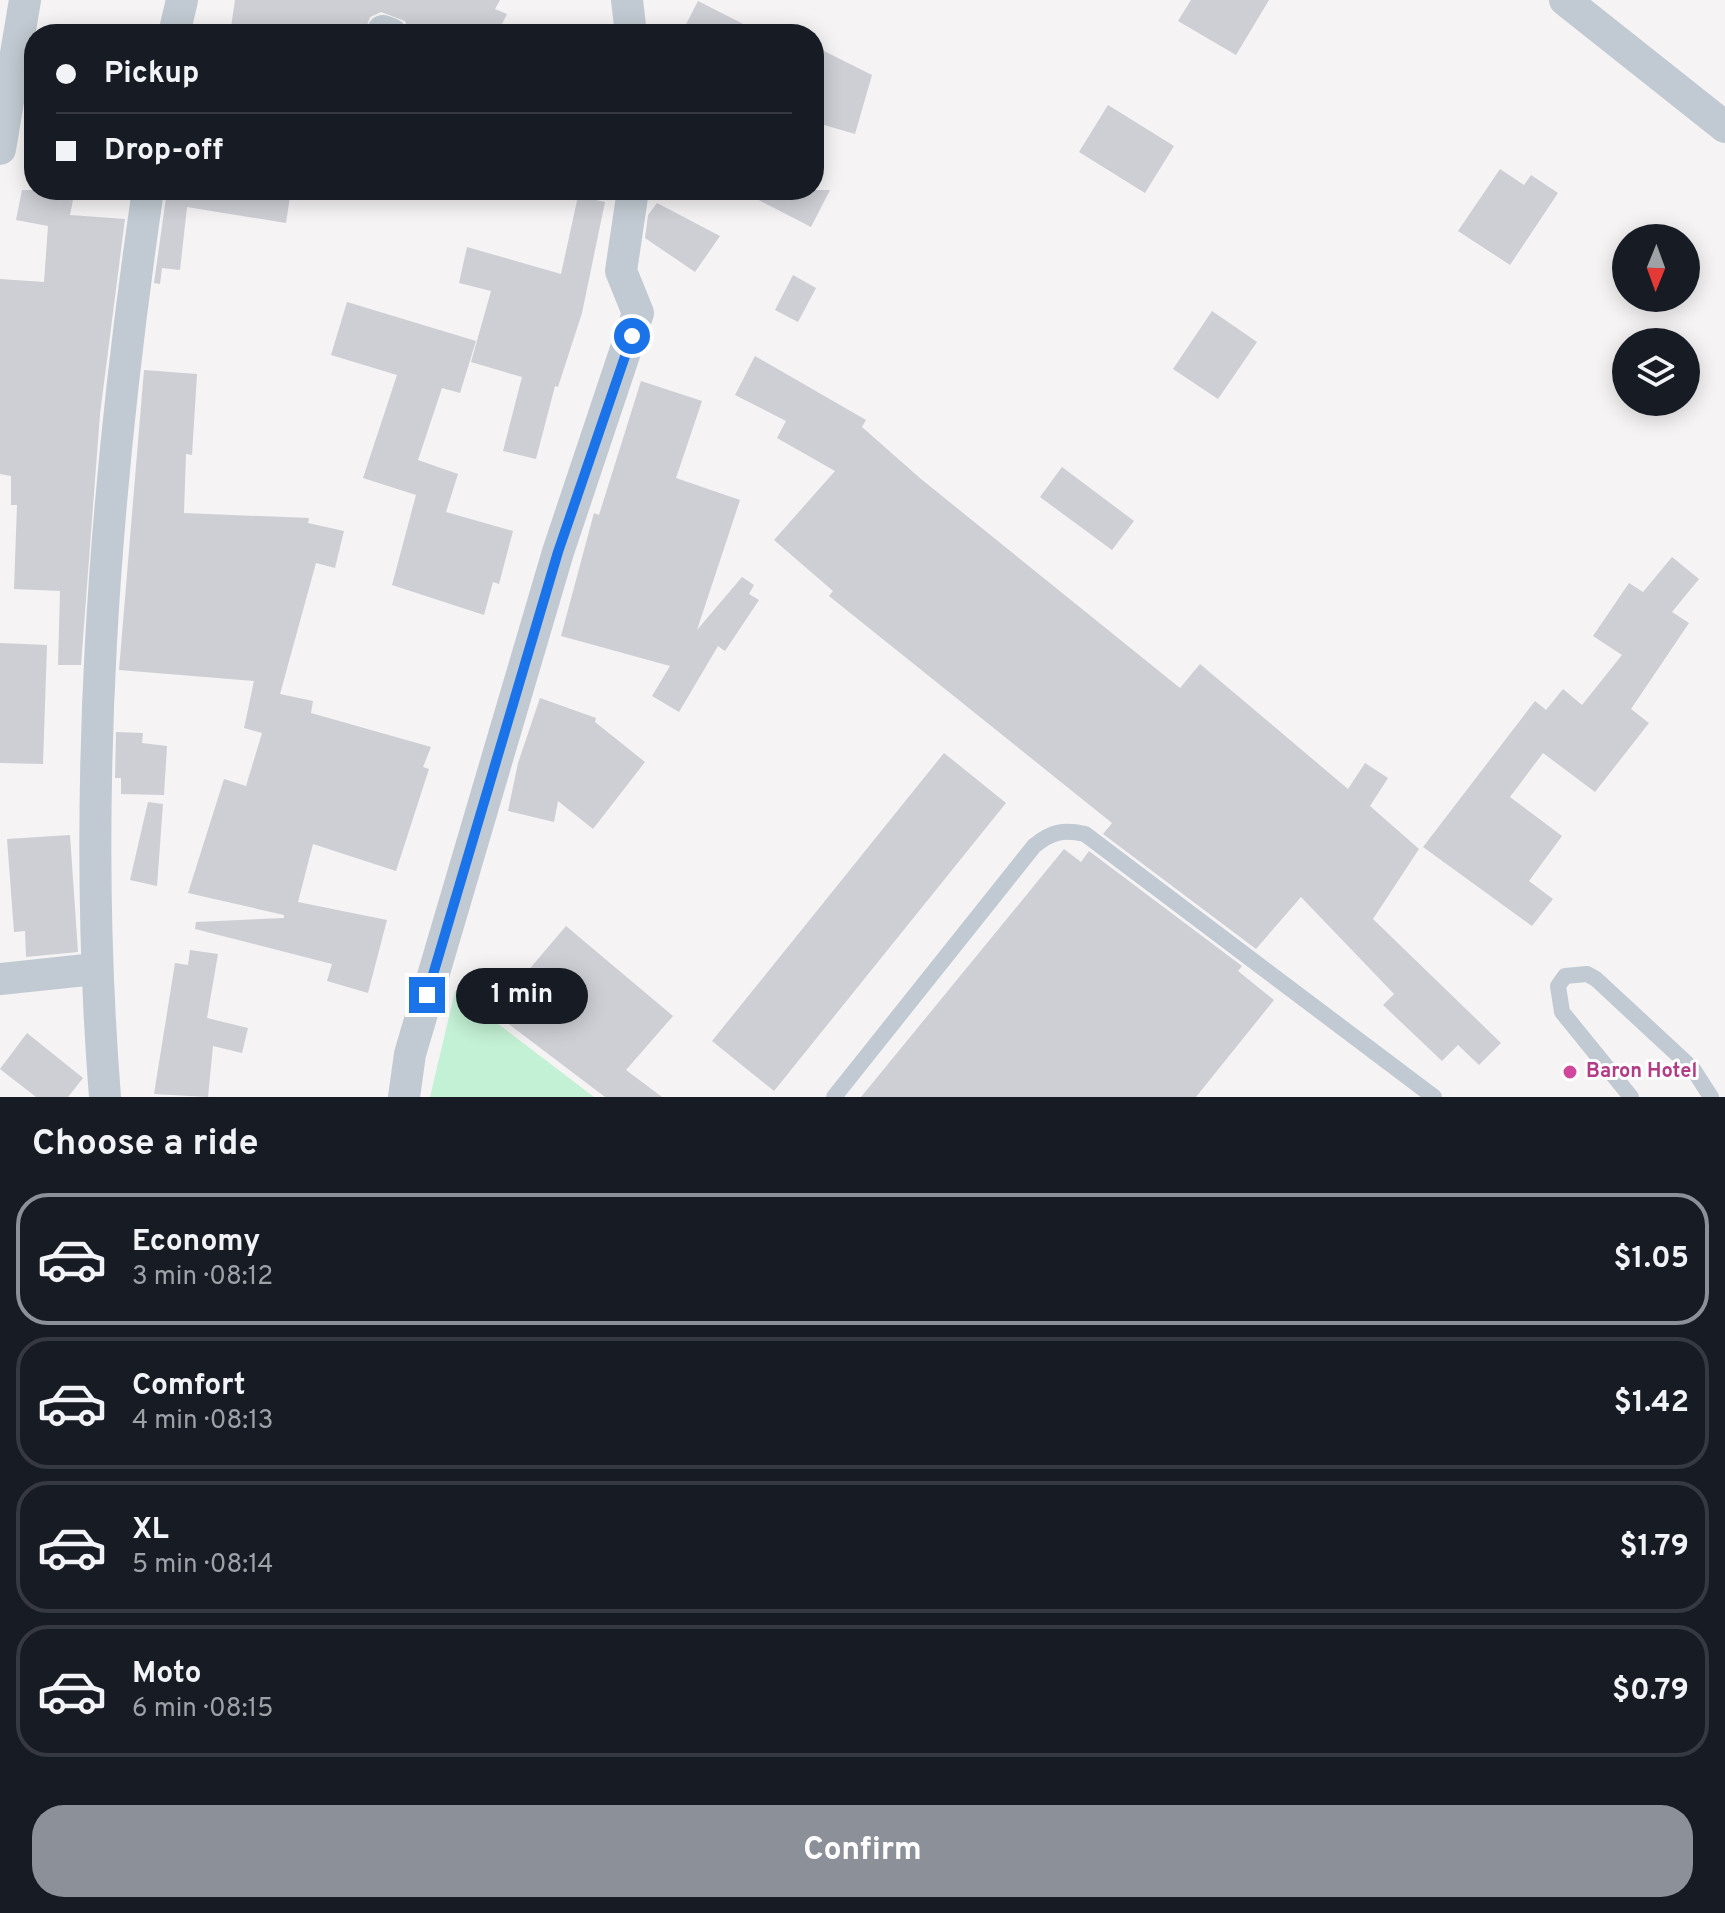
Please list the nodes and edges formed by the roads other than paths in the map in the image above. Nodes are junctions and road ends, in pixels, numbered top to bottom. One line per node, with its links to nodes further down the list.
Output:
1 (25, 0): 8 (street)
2 (182, 0): 5 (street)
3 (627, 0): 6 (street)
4 (1565, 0): 7 (street)
5 (176, 24)
6 (630, 24)
7 (1725, 127)
8 (0, 149)
9 (147, 200): 11 (street)
10 (632, 200): 14 (street)
11 (95, 969): 12 (street); 13 (street)
12 (0, 979)
13 (105, 1097)
14 (404, 1097)
15 (834, 1097): 16 (lane)
16 (1434, 1097)
17 (1631, 1097): 18 (lane)
18 (1711, 1097)

